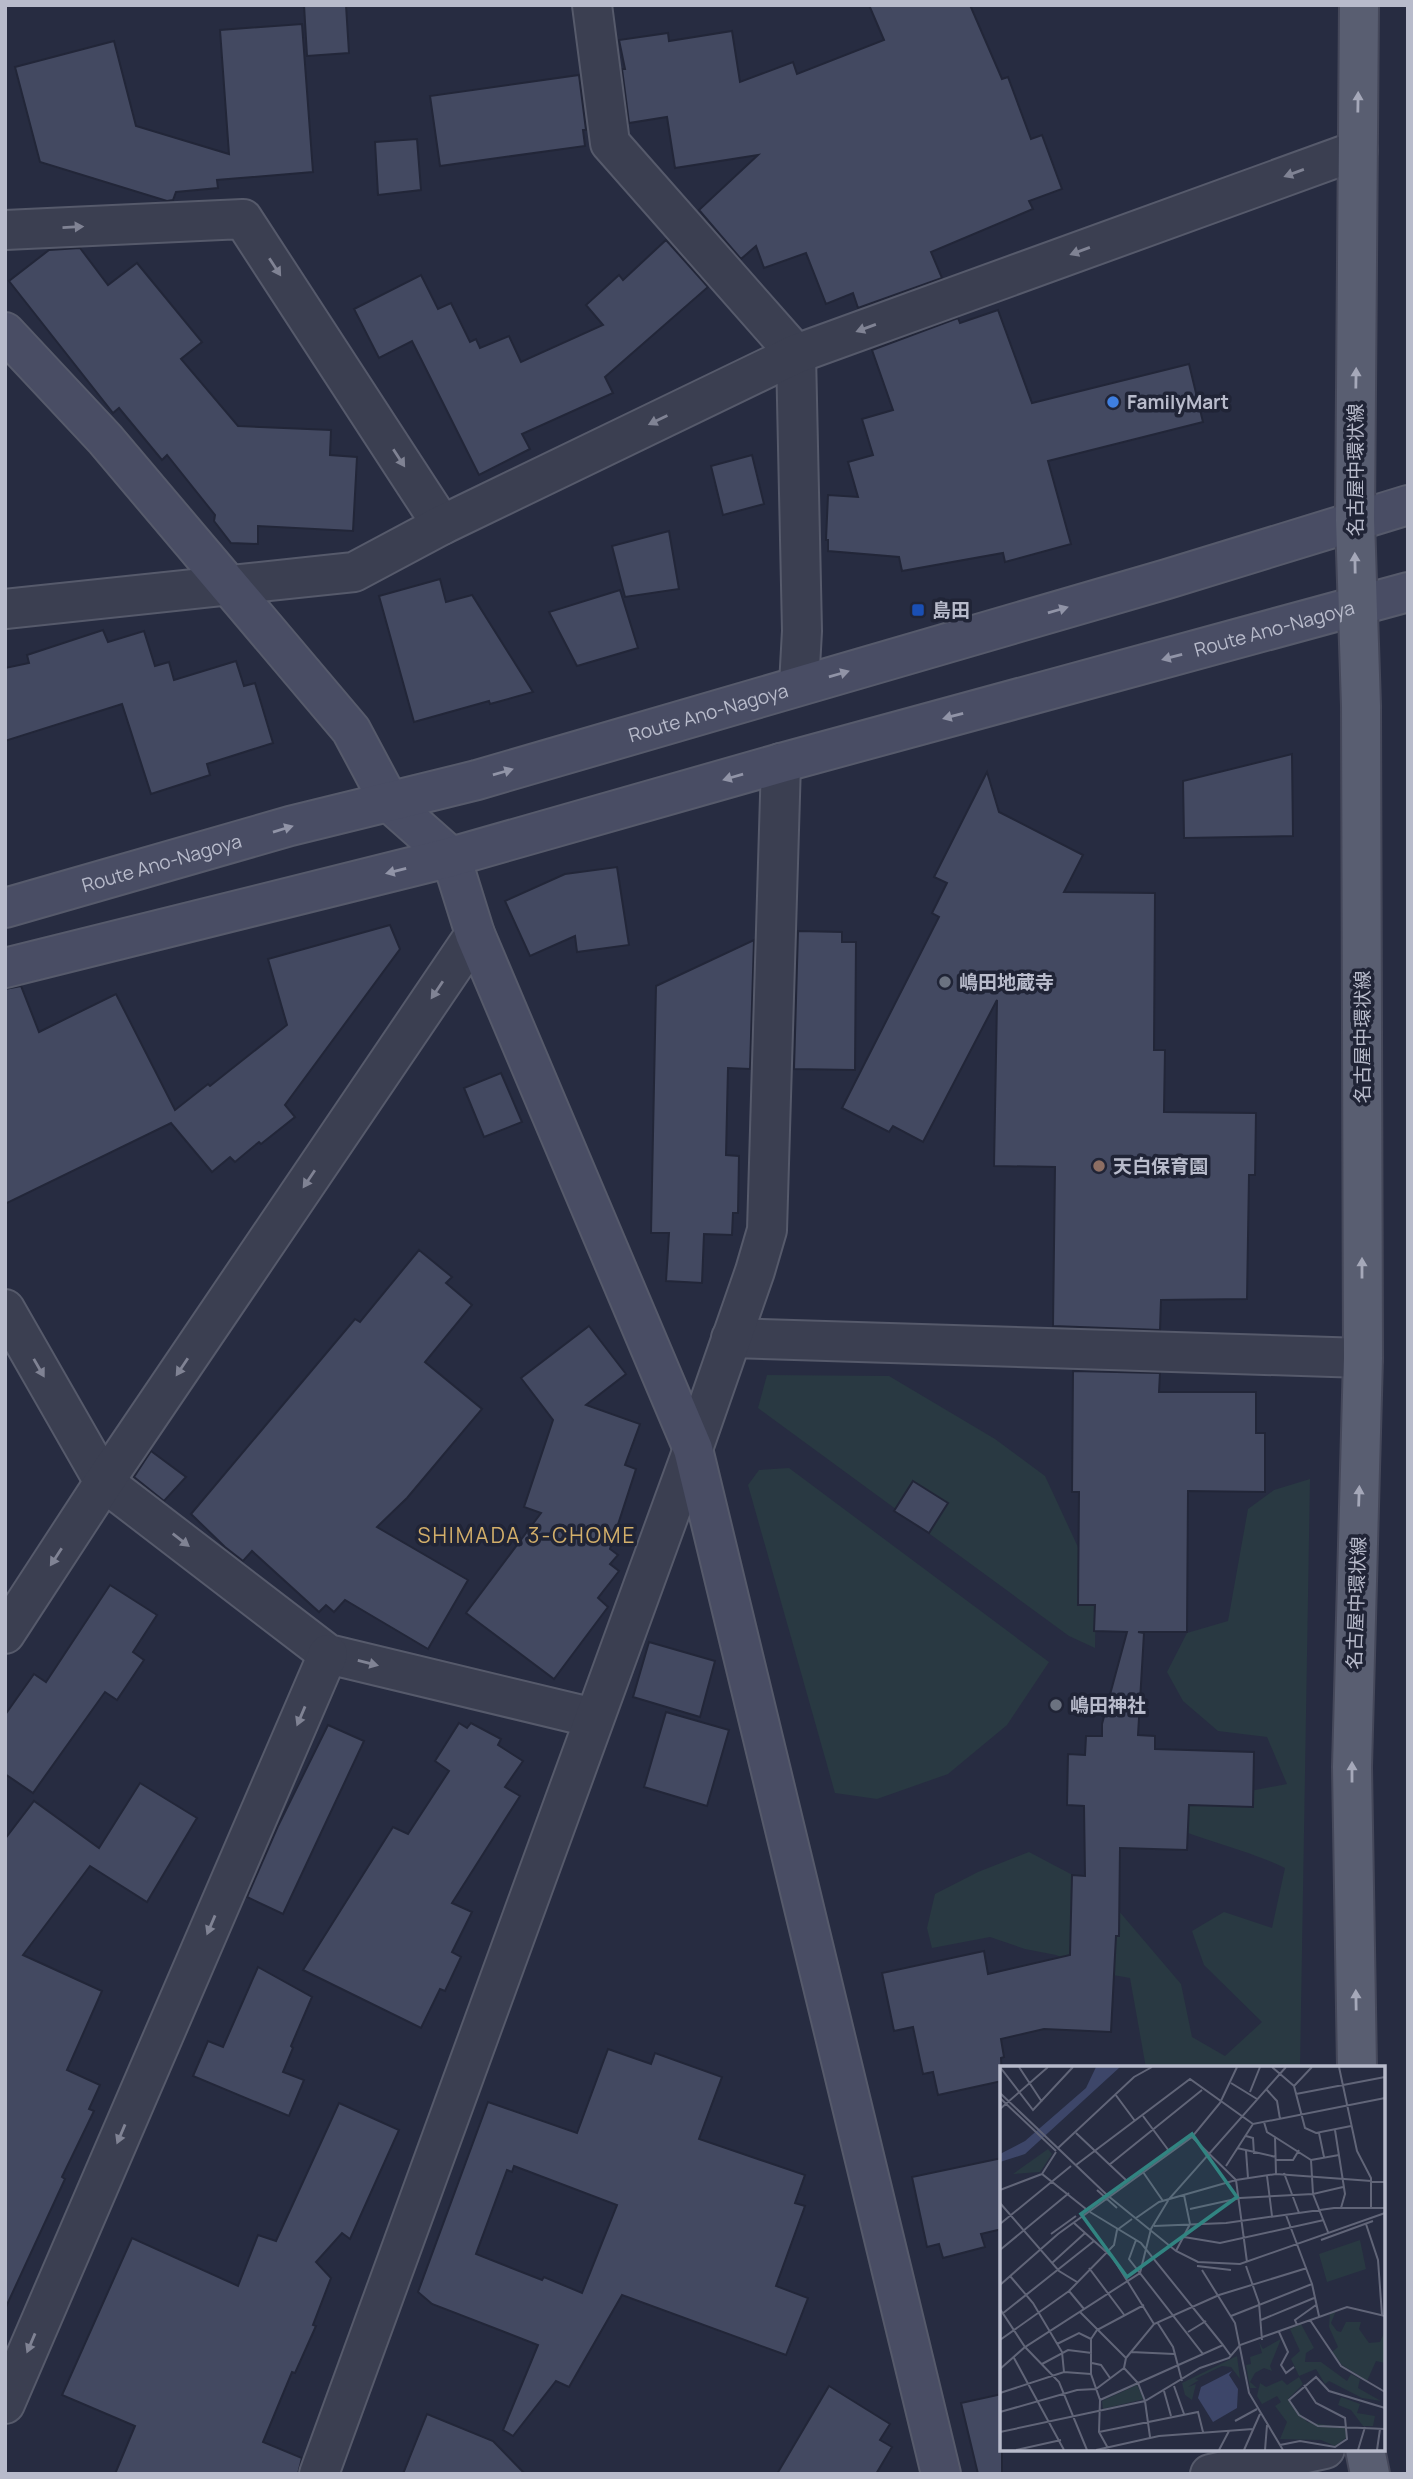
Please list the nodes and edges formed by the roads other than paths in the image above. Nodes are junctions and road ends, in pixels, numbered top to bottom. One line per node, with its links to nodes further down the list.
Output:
1 (592, 5): 6 (street)
2 (1359, 5): 3 (main road, 名古屋中環状線, one-way to 2)
3 (1358, 150): 6 (street, one-way to 6); 8 (main road, 名古屋中環状線, one-way to 3)
4 (5, 230): 9 (street, one-way to 9)
5 (5, 331): 10 (main road)
6 (796, 354): 9 (street, one-way to 9); 14 (street)
7 (1408, 505): 8 (main road, Route Ano-Nagoya)
8 (1354, 520): 12 (main road, 名古屋中環状線, one-way to 8); 14 (main road, Route Ano-Nagoya, one-way to 8)
9 (442, 525): 10 (street)
10 (229, 585): 13 (street); 16 (main road)
11 (1408, 592): 12 (main road, Route Ano-Nagoya)
12 (1356, 607): 15 (main road, Route Ano-Nagoya, one-way to 15); 23 (main road, 名古屋中環状線, one-way to 12)
13 (5, 609)
14 (799, 685): 16 (main road, Route Ano-Nagoya, one-way to 14)
15 (781, 763): 17 (main road, Route Ano-Nagoya, one-way to 17); 22 (street)
16 (390, 803): 17 (main road); 18 (main road, Route Ano-Nagoya, one-way to 16)
17 (451, 857): 19 (main road); 20 (main road, Route Ano-Nagoya, one-way to 20)
18 (5, 908)
19 (475, 934): 24 (main road); 25 (street, one-way to 25)
20 (5, 968)
21 (5, 1308): 25 (street, one-way to 25)
22 (731, 1338): 23 (street); 24 (street)
23 (1363, 1358): 29 (main road, 名古屋中環状線, one-way to 23)
24 (693, 1449): 28 (street); 34 (main road)
25 (104, 1482): 26 (street, one-way to 26); 27 (street, one-way to 27)
26 (5, 1634)
27 (328, 1654): 28 (street, one-way to 28); 30 (street, one-way to 30)
28 (594, 1718): 33 (street)
29 (1357, 2066)
30 (5, 2404)
31 (1316, 2451): 35 (street)
32 (1365, 2451): 36 (main road)
33 (319, 2474)
34 (942, 2474)
35 (1210, 2474)
36 (1370, 2474)

